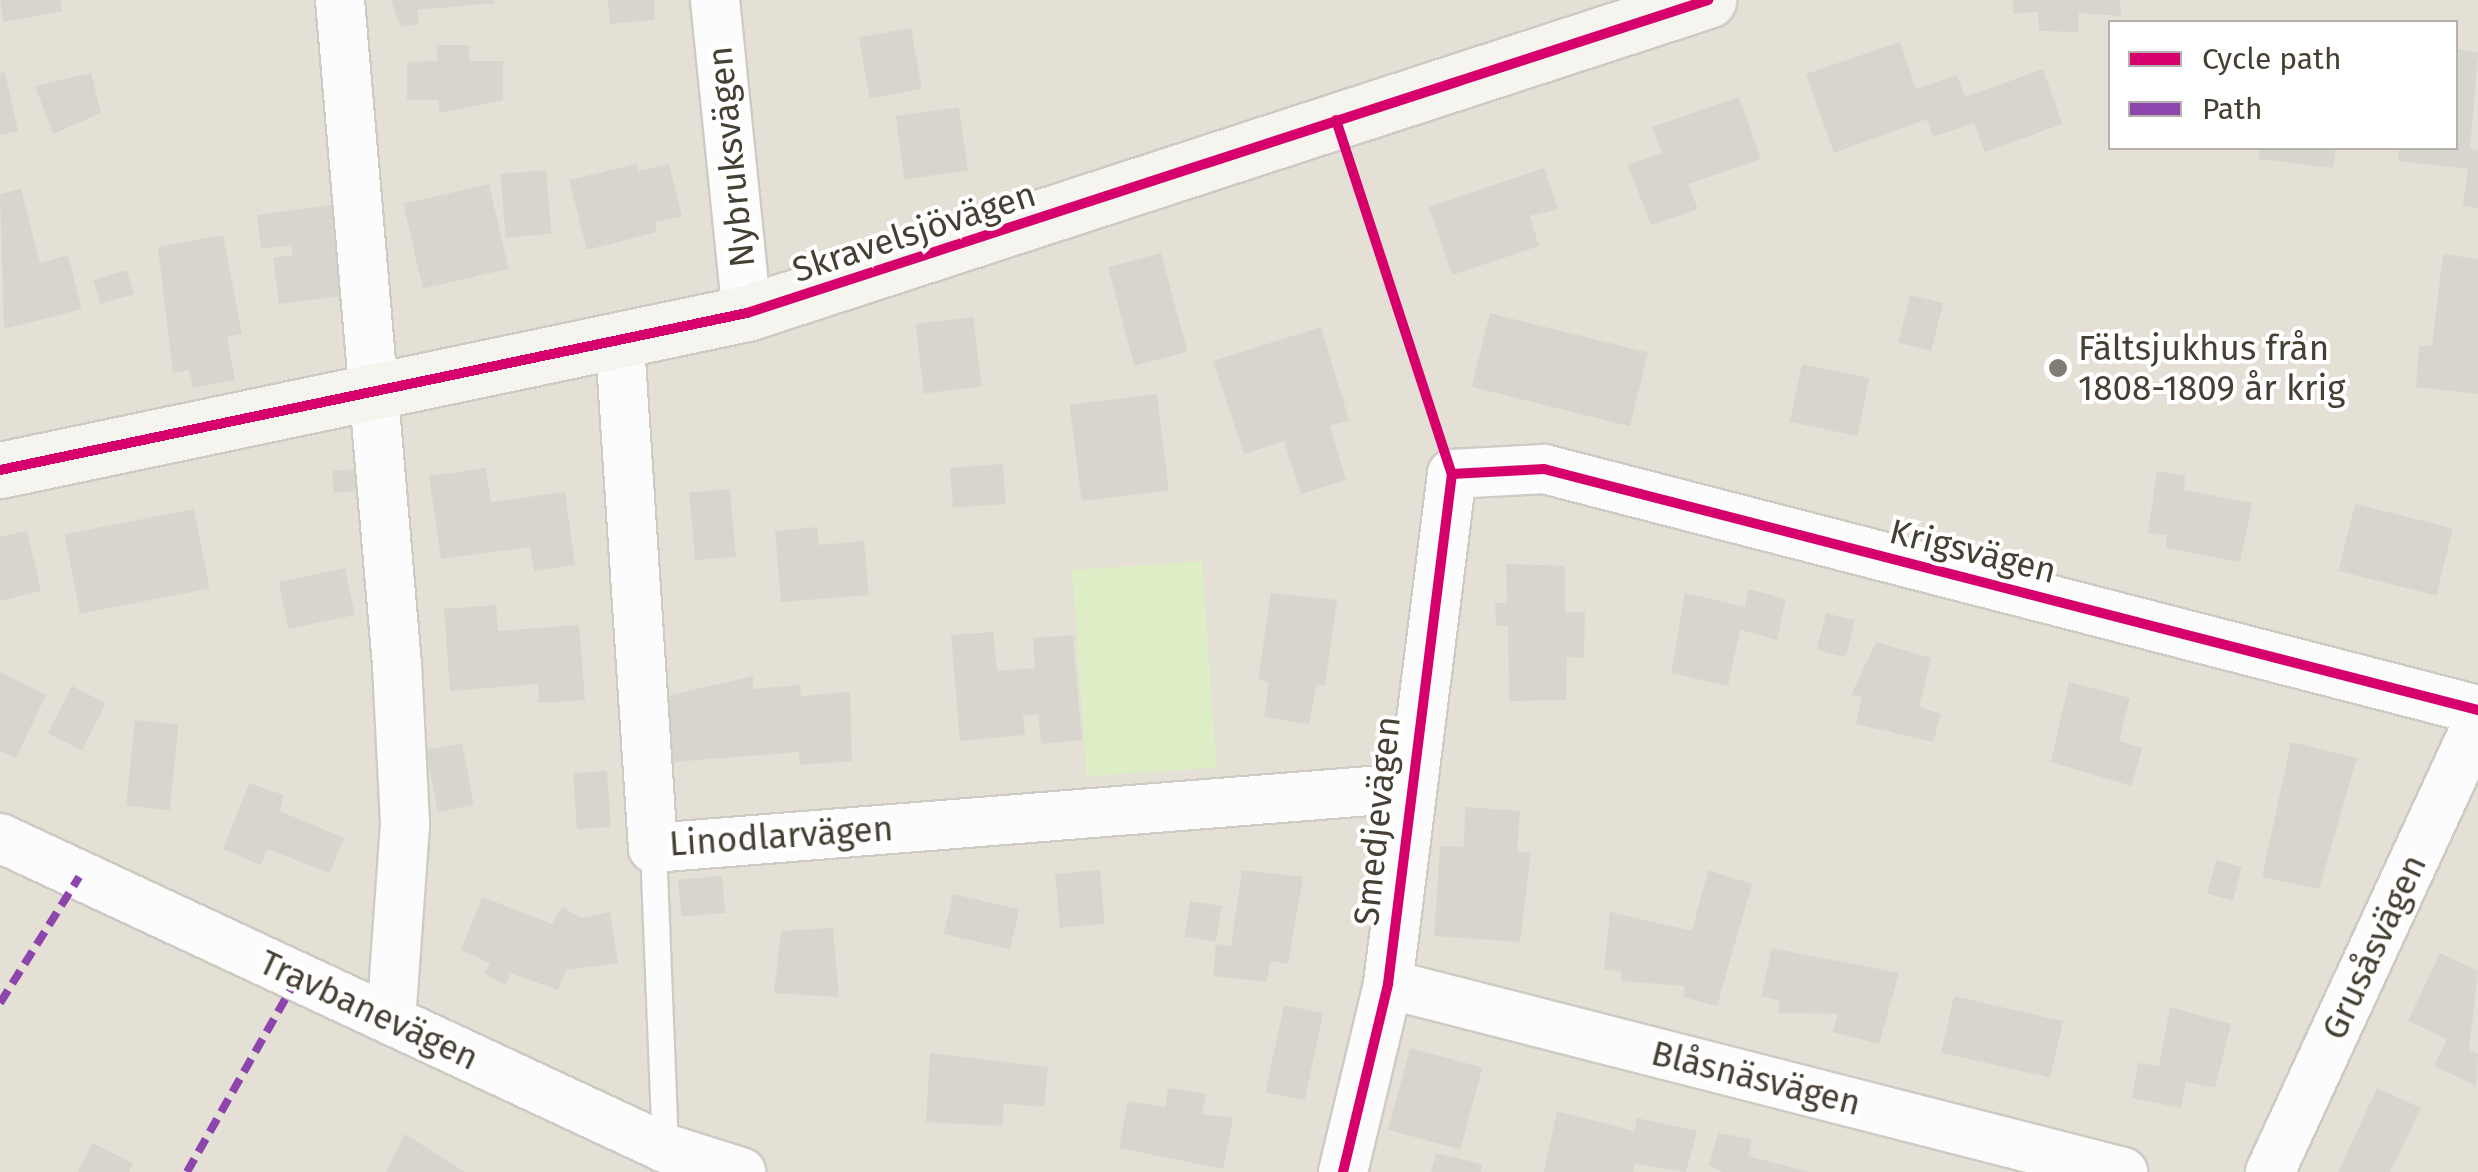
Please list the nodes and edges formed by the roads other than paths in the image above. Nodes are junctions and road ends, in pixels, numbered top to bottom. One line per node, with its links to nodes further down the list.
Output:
1 (340, 0): 6 (street)
2 (715, 0): 4 (street, Nybruksvägen)
3 (1708, 0): 4 (street, Skravelsjövägen)
4 (747, 313): 5 (street, Skravelsjövägen)
5 (620, 346): 6 (street, Skravelsjövägen); 13 (street, Linodlarvägen)
6 (377, 394): 7 (street, Skravelsjövägen); 15 (street)
7 (0, 470)
8 (1452, 474): 9 (street, Krigsvägen); 11 (street, Smedjevägen)
9 (2478, 710)
10 (2478, 722): 20 (street, Grusåsvägen)
11 (1407, 788): 13 (street, Linodlarvägen); 14 (street, Smedjevägen)
12 (0, 838): 15 (street, Travbanevägen)
13 (653, 848): 16 (lane)
14 (1388, 984): 18 (street, Smedjevägen); 19 (street, Blåsnäsvägen)
15 (391, 1021): 16 (street, Travbanevägen)
16 (665, 1148): 17 (street, Travbanevägen)
17 (741, 1172)
18 (1343, 1172)
19 (2124, 1172)
20 (2270, 1172)

